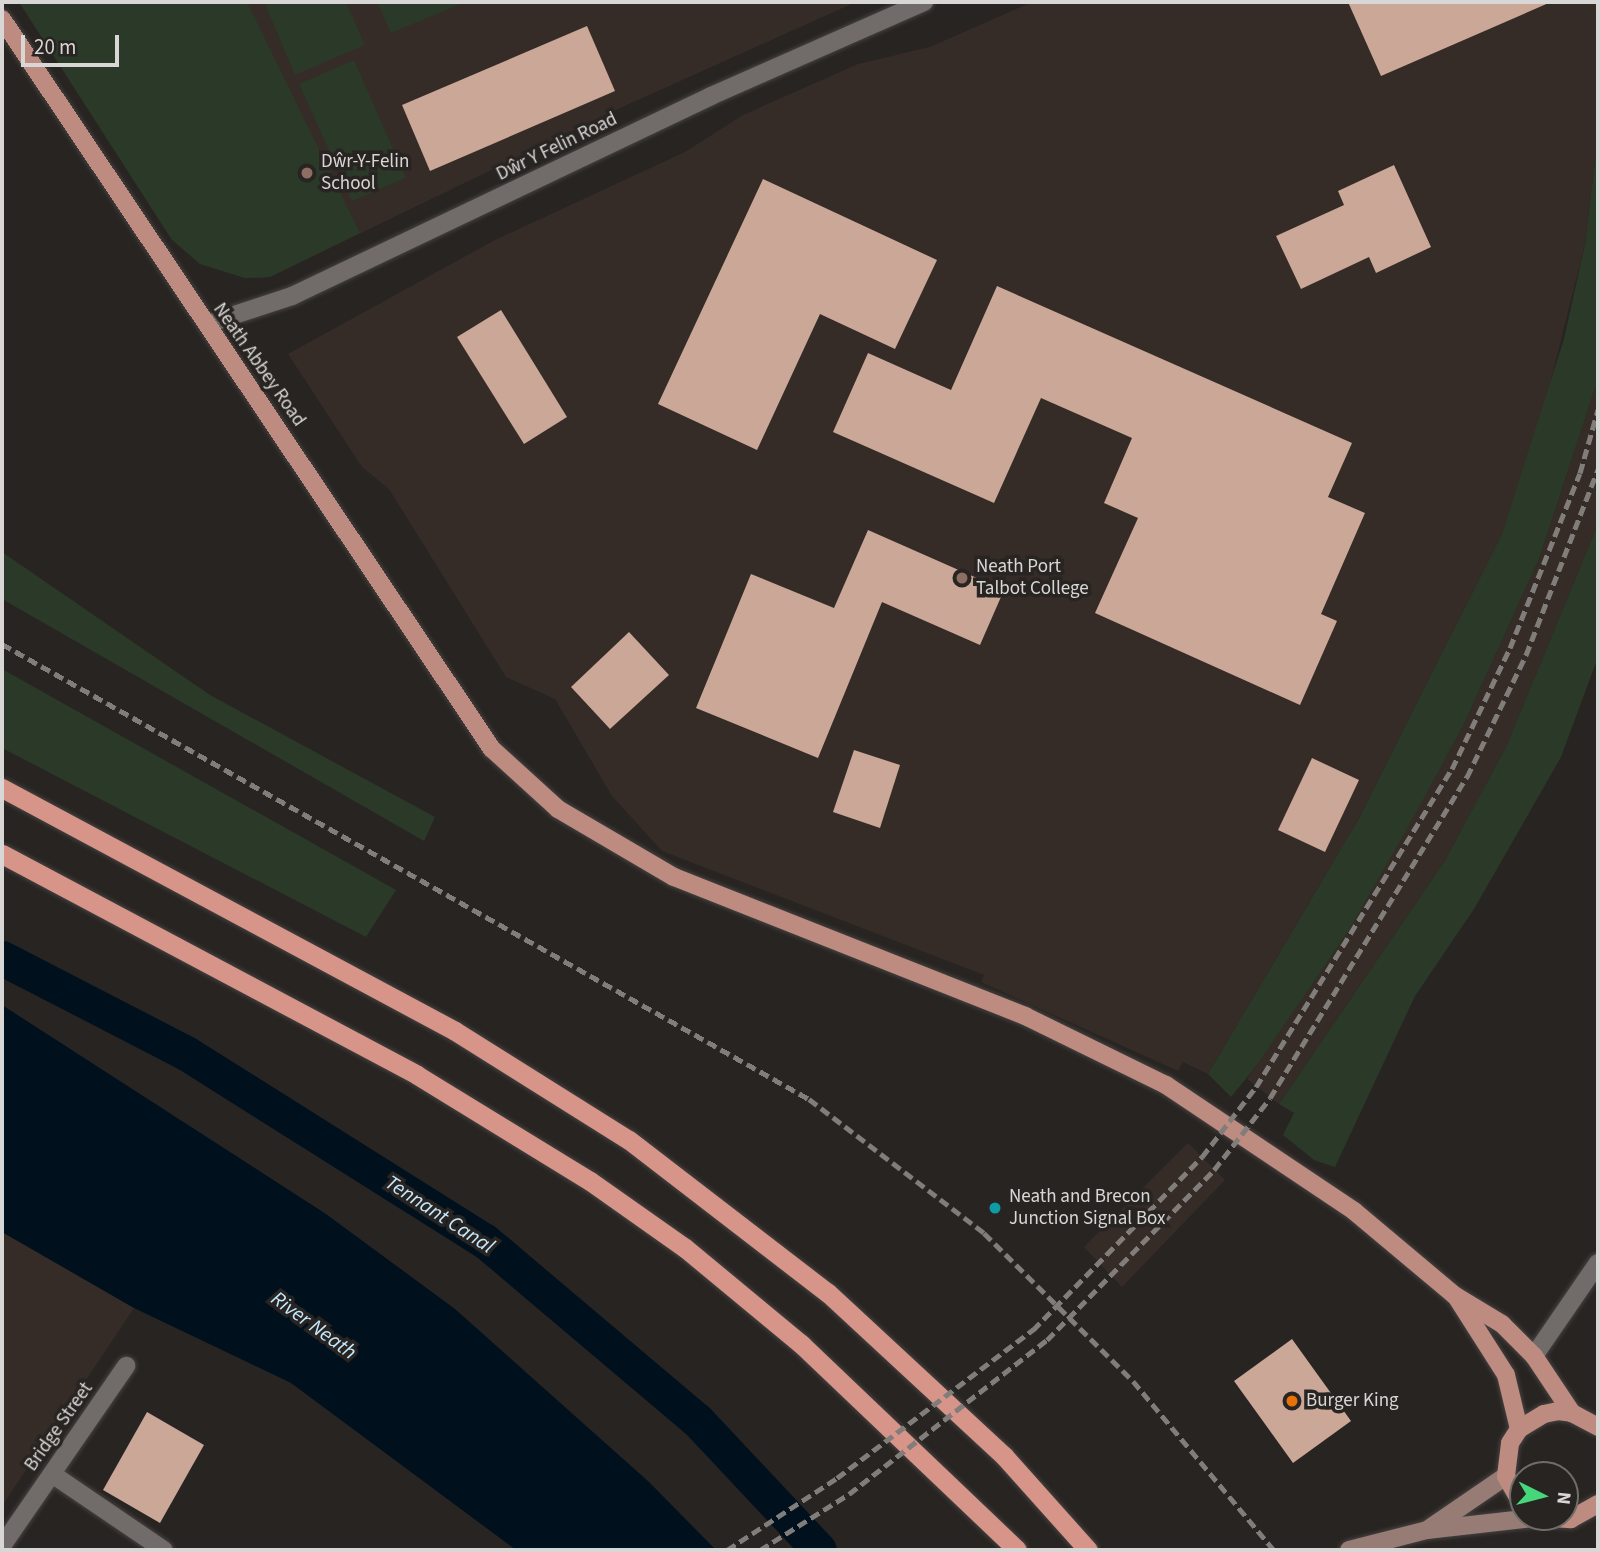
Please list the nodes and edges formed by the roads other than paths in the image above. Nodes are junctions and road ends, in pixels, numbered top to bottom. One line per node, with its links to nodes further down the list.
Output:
1 (924, 2): 3 (street, Dŵr Y Felin Road)
2 (2, 19): 3 (main road, Neath Abbey Road)
3 (206, 324): 7 (main road, Neath Abbey Road)
4 (2, 788): 23 (highway)
5 (2, 854): 22 (highway)
6 (1598, 1263): 8 (street)
7 (1454, 1295): 8 (main road); 12 (main road)
8 (1534, 1356): 10 (main road)
9 (127, 1366): 13 (street, Bridge Street)
10 (1573, 1413): 11 (main road); 12 (main road)
11 (1598, 1427)
12 (1520, 1429): 14 (main road)
13 (52, 1474): 20 (street, Bridge Street); 21 (street)
14 (1506, 1476): 15 (main road); 19 (main road)
15 (1509, 1481)
16 (1598, 1505): 17 (main road)
17 (1579, 1515)
18 (1509, 1521): 19 (main road)
19 (1427, 1530): 24 (main road)
20 (2, 1546)
21 (164, 1550)
22 (1017, 1550)
23 (1088, 1550)
24 (1349, 1550)

